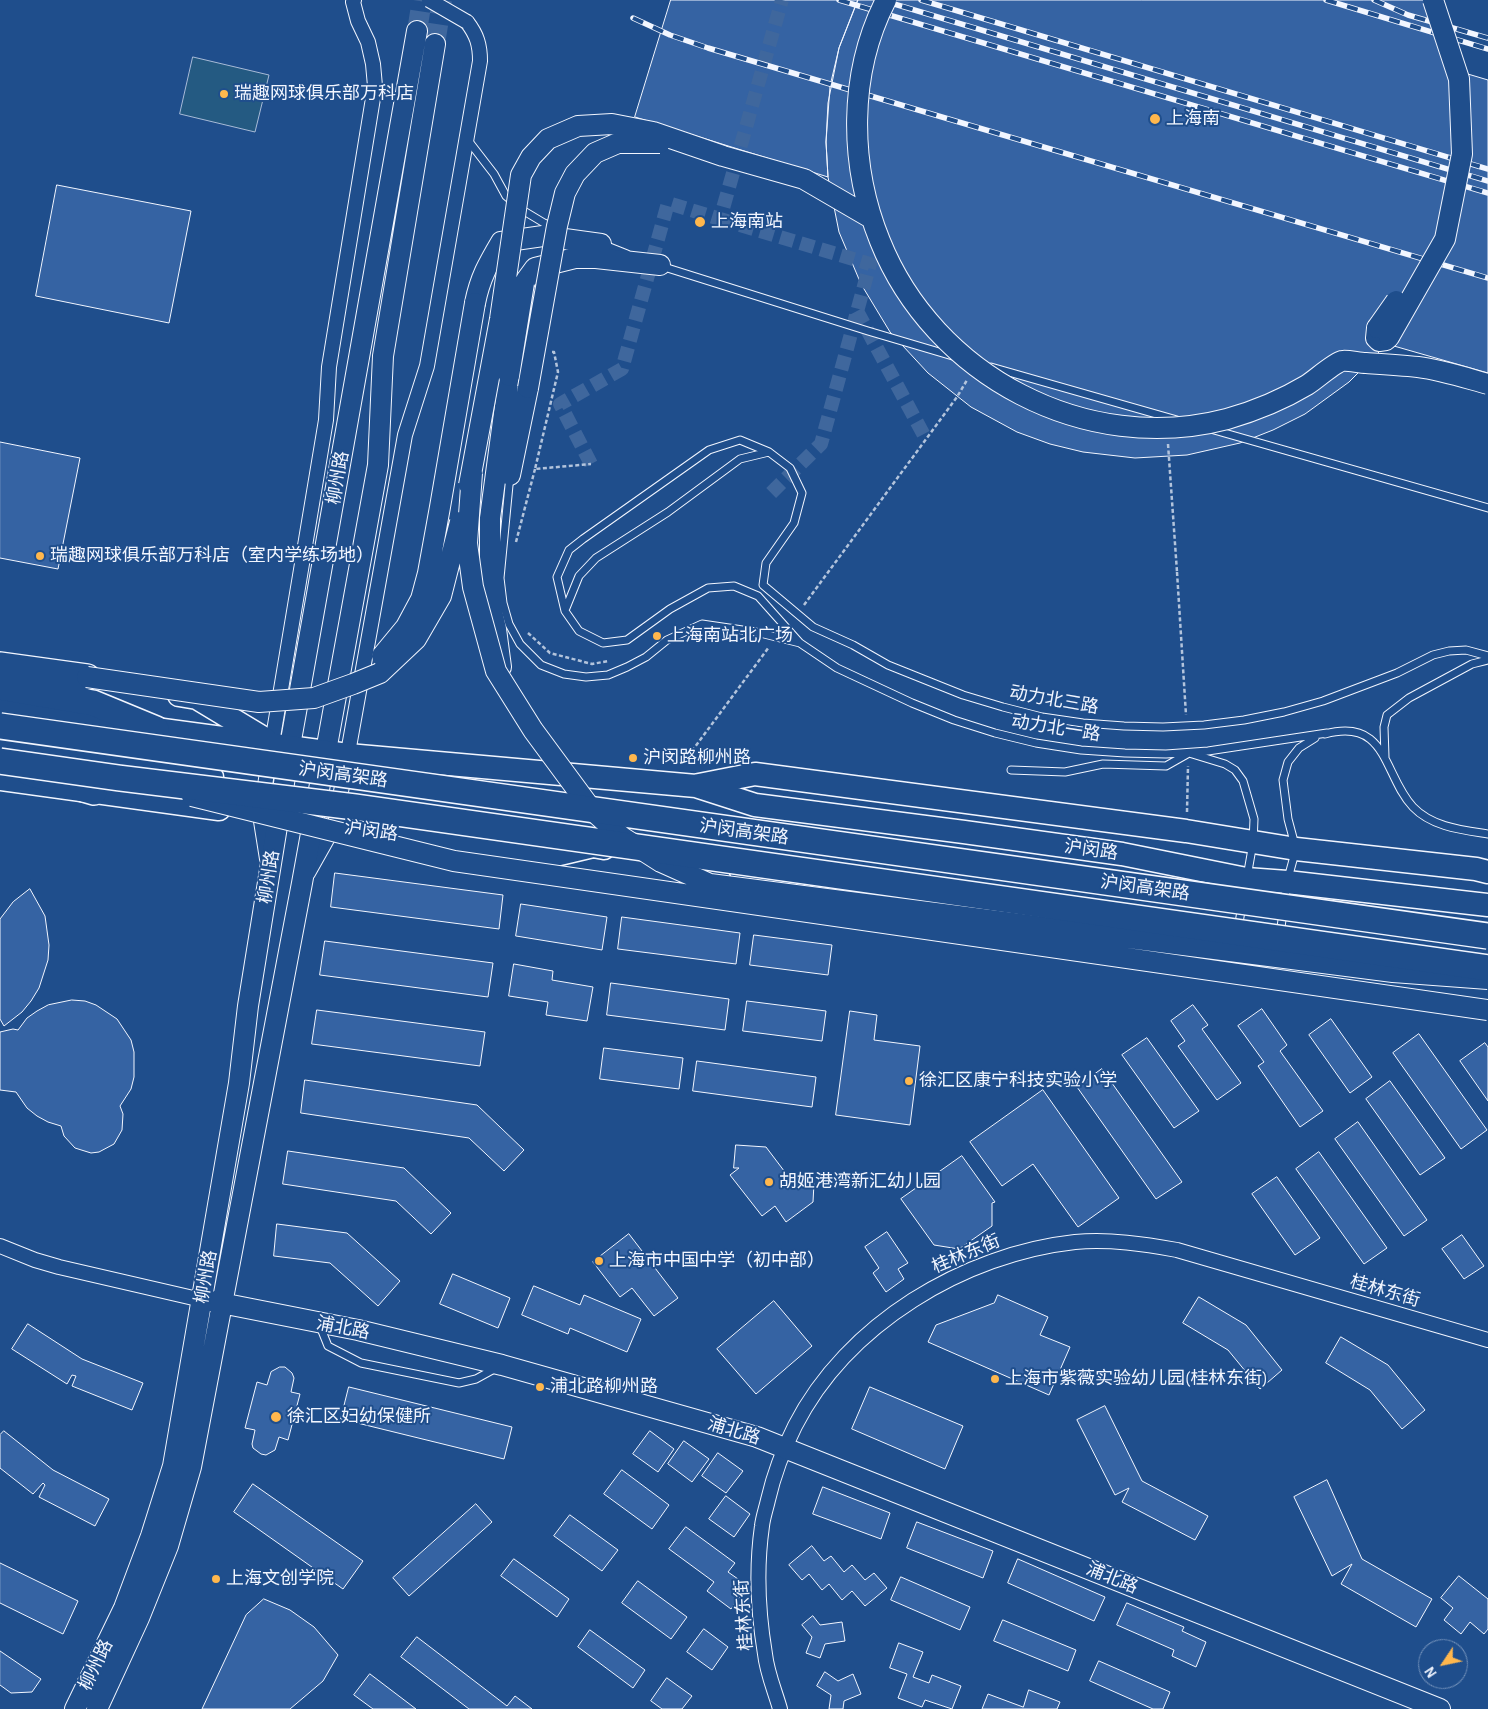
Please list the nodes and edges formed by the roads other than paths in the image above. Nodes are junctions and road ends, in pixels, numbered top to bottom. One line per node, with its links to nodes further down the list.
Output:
1 (354, 0): 33 (street)
2 (429, 0): 8 (street, bridge)
3 (886, 0): 10 (main road, bridge)
4 (1422, 0): 5 (main road, bridge)
5 (1433, 0)
6 (417, 31): 33 (main road, 柳州路)
7 (435, 44): 35 (main road, 柳州路)
8 (466, 138): 11 (lane); 35 (street)
9 (723, 156): 10 (main road, bridge); 17 (main road, bridge); 18 (main road, bridge)
10 (871, 218): 15 (main road, bridge)
11 (560, 229)
12 (568, 232): 13 (lane)
13 (602, 244): 14 (lane); 27 (main road, bridge)
14 (660, 266): 19 (lane); 26 (main road, bridge)
15 (1488, 384)
16 (769, 452): 20 (lane); 20 (lane); 22 (lane, 动力北三路)
17 (472, 473): 26 (main road, bridge); 27 (main road, bridge)
18 (510, 475): 21 (lane)
19 (1488, 508)
20 (565, 610): 21 (lane)
21 (800, 643): 34 (lane, 动力北一路)
22 (1488, 656)
23 (1488, 660): 36 (lane)
24 (0, 666): 25 (highway); 33 (main road, 沪闵路)
25 (87, 677): 27 (main road, bridge)
26 (503, 682): 60 (main road, bridge)
27 (353, 684)
28 (0, 687): 31 (highway)
29 (0, 708): 31 (main road, 沪闵路)
30 (0, 726): 56 (highway, 沪闵高架路, bridge)
31 (156, 729): 33 (main road, 沪闵路)
32 (1328, 734): 34 (lane, 动力北一路); 36 (lane); 50 (lane)
33 (281, 745): 35 (main road, 沪闵路); 41 (main road, 柳州路)
34 (1189, 752): 39 (lane); 48 (lane)
35 (337, 753): 42 (main road, 沪闵路); 44 (main road, 柳州路)
36 (1385, 757): 47 (lane)
37 (93, 760): 38 (highway); 41 (main road)
38 (2, 764): 40 (highway, 沪闵高架路, bridge); 43 (highway)
39 (1011, 770)
40 (120, 778): 59 (highway, 沪闵高架路, bridge); 62 (main road, bridge)
41 (274, 786): 44 (main road); 45 (main road, 柳州路)
42 (696, 786): 48 (main road, 沪闵路); 54 (main road, 沪闵路)
43 (94, 792): 45 (main road, 沪闵路)
44 (329, 795): 46 (main road, 柳州路); 49 (main road)
45 (270, 816): 46 (main road, 沪闵路); 64 (main road, 柳州路)
46 (324, 824): 49 (main road, 沪闵路); 65 (main road, 柳州路)
47 (1488, 834)
48 (1253, 843): 50 (main road, 沪闵路); 54 (lane)
49 (593, 846): 51 (main road, 沪闵路)
50 (1296, 849): 52 (main road, 沪闵路); 53 (lane)
51 (741, 870): 57 (main road, 沪闵路); 61 (main road, 沪闵路)
52 (1488, 872)
53 (1288, 882): 54 (main road, 沪闵路); 55 (main road, 沪闵路); 58 (lane)
54 (1245, 888): 57 (lane)
55 (1488, 905)
56 (1488, 936)
57 (1235, 943): 58 (main road, 沪闵路)
58 (1278, 950): 60 (main road, 沪闵路)
59 (1488, 968)
60 (1488, 980)
61 (1488, 999)
62 (1488, 1010)
63 (0, 1246): 64 (street, 浦北路)
64 (202, 1300): 65 (main road, 浦北路); 70 (main road, 柳州路)
65 (222, 1304): 66 (main road, 浦北路); 71 (main road, 柳州路)
66 (319, 1323): 68 (main road, 浦北路); 68 (lane)
67 (1488, 1340): 69 (street, 桂林东街)
68 (502, 1365): 69 (main road, 浦北路)
69 (785, 1448): 72 (street, 桂林东街); 73 (main road, 浦北路)
70 (75, 1709)
71 (97, 1709)
72 (780, 1709)
73 (1440, 1709)

